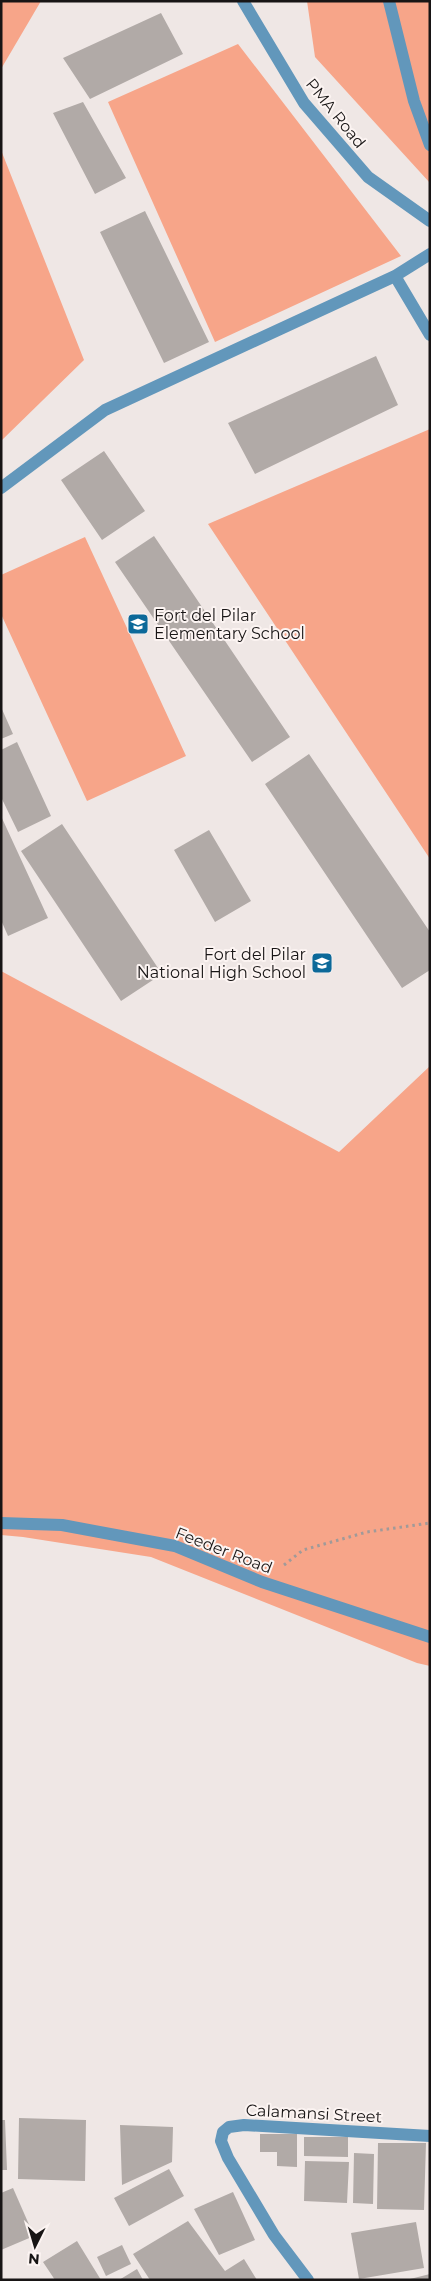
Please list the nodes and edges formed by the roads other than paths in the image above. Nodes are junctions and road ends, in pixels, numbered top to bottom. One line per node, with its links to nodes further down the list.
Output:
1 (243, 1): 4 (street, PMA Road)
2 (389, 1): 3 (street)
3 (430, 145)
4 (430, 221)
5 (430, 254): 6 (street)
6 (395, 276): 7 (street); 8 (street)
7 (430, 335)
8 (1, 488)
9 (1, 1523): 10 (street, Feeder Road)
10 (430, 1636)
11 (430, 2136): 12 (street, Calamansi Street)
12 (308, 2280)

